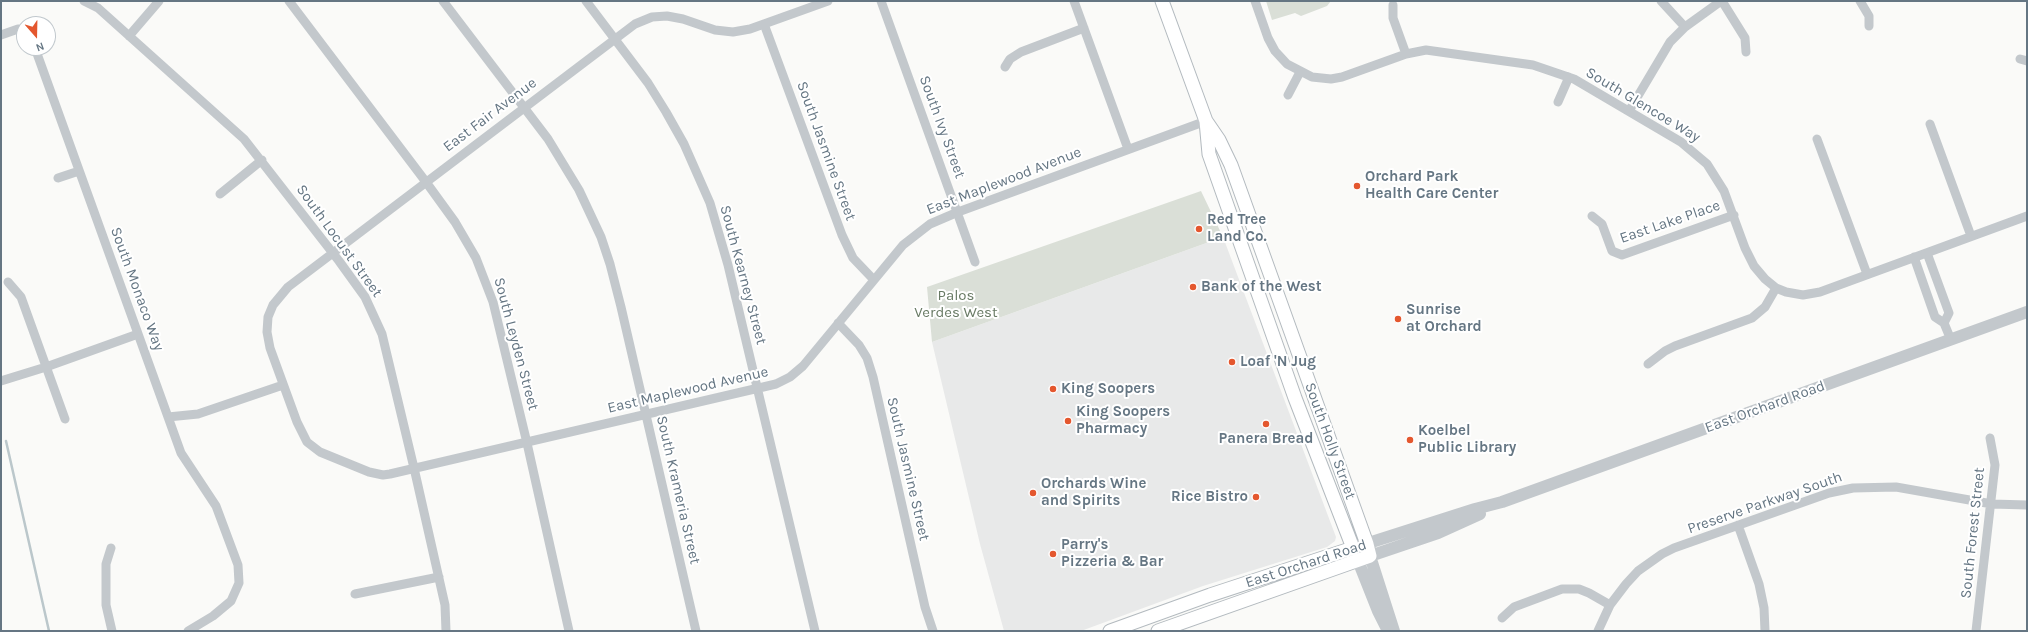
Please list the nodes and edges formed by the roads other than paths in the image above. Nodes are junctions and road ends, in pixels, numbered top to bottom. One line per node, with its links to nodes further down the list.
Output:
1 (84, 1): 14 (street, South Locust Street)
2 (159, 1): 22 (street)
3 (289, 1): 41 (street, South Leyden Street)
4 (443, 1): 32 (street, South Krameria Street)
5 (586, 1): 23 (street, South Kearney Street)
6 (828, 1): 16 (street, East Fair Avenue)
7 (882, 1): 43 (street, South Ivy Street)
8 (1074, 1): 19 (street)
9 (1162, 1): 34 (main road, South Holly Street)
10 (1255, 1): 28 (street, South Glencoe Way)
11 (1661, 1): 18 (street)
12 (1721, 1): 18 (street); 24 (street)
13 (1860, 1): 17 (street)
14 (97, 5): 22 (street, South Locust Street)
15 (1393, 5): 25 (street)
16 (764, 24): 23 (street, East Fair Avenue); 53 (street, South Jasmine Street)
17 (1869, 26)
18 (1685, 27): 33 (street)
19 (1084, 28): 27 (street); 37 (street)
20 (16, 30): 21 (street)
21 (1, 35)
22 (129, 36): 38 (street, South Locust Street)
23 (614, 38): 32 (street, East Fair Avenue); 65 (street, South Kearney Street)
24 (1746, 52)
25 (1406, 54): 28 (street, South Glencoe Way); 29 (street, South Glencoe Way)
26 (38, 56): 39 (street, South Monaco Way)
27 (1005, 67)
28 (1300, 72): 30 (street)
29 (1569, 77): 31 (street, South Glencoe Way); 33 (street, South Glencoe Way)
30 (1288, 95)
31 (1558, 102)
32 (524, 107): 41 (street, East Fair Avenue); 66 (street, South Krameria Street)
33 (1629, 111): 44 (street, South Glencoe Way)
34 (1206, 121): 37 (street, East Maplewood Avenue); 76 (main road, South Holly Street); 76 (main road, South Holly Street)
35 (1930, 124): 47 (street)
36 (1817, 139): 52 (street)
37 (1128, 149): 43 (street, East Maplewood Avenue)
38 (262, 160): 42 (street); 48 (street, South Locust Street)
39 (79, 171): 40 (street); 59 (street, South Monaco Way)
40 (58, 178)
41 (426, 182): 48 (street, East Fair Avenue); 70 (street, South Leyden Street)
42 (220, 194)
43 (958, 212): 51 (street, South Ivy Street); 53 (street, East Maplewood Avenue)
44 (1734, 215): 45 (street, East Lake Place); 55 (street, South Glencoe Way)
45 (1592, 216)
46 (2027, 216): 47 (street, South Glencoe Way)
47 (1972, 236): 49 (street, South Glencoe Way)
48 (333, 253): 64 (street, East Fair Avenue); 71 (street, South Locust Street)
49 (1927, 253): 50 (street, South Glencoe Way); 58 (street)
50 (1914, 257): 52 (street, South Glencoe Way); 58 (street)
51 (975, 262)
52 (1867, 274): 55 (street, South Glencoe Way)
53 (874, 280): 57 (street, East Maplewood Avenue)
54 (8, 282): 62 (street)
55 (1776, 288): 61 (street)
56 (2027, 312): 60 (street, East Orchard Road)
57 (838, 323): 65 (street, East Maplewood Avenue); 87 (street, South Jasmine Street)
58 (1944, 323): 60 (street)
59 (138, 334): 62 (street); 67 (street, South Monaco Way)
60 (1950, 340): 76 (street, East Orchard Road)
61 (1648, 364)
62 (46, 367): 63 (street); 68 (street)
63 (1, 381)
64 (283, 385): 67 (street); 71 (street, East Maplewood Avenue)
65 (758, 389): 66 (street, East Maplewood Avenue); 86 (street, South Kearney Street)
66 (647, 414): 70 (street, East Maplewood Avenue); 85 (street, South Krameria Street)
67 (168, 417): 82 (street, South Monaco Way)
68 (65, 419)
69 (1990, 438): 72 (street, South Forest Street)
70 (527, 443): 71 (street, East Maplewood Avenue); 84 (street, South Leyden Street)
71 (414, 468): 77 (street, South Locust Street)
72 (1992, 504): 73 (street, Preserve Parkway South); 74 (street, Preserve Parkway South); 94 (street, South Forest Street)
73 (2027, 505)
74 (1738, 525): 79 (street, Preserve Parkway South); 93 (street)
75 (111, 548): 81 (street)
76 (1362, 552): 88 (main road, East Orchard Road); 89 (main road, East Orchard Road); 90 (street, South Holly Street); 91 (street, South Holly Street)
77 (439, 577): 78 (street); 83 (street, South Locust Street)
78 (355, 594)
79 (1610, 605): 80 (street); 92 (street, Preserve Parkway South)
80 (1502, 618)
81 (112, 631)
82 (188, 631)
83 (446, 631)
84 (569, 631)
85 (696, 631)
86 (815, 631)
87 (933, 631)
88 (1110, 631)
89 (1158, 631)
90 (1388, 631)
91 (1394, 631)
92 (1598, 631)
93 (1765, 631)
94 (1976, 631)

